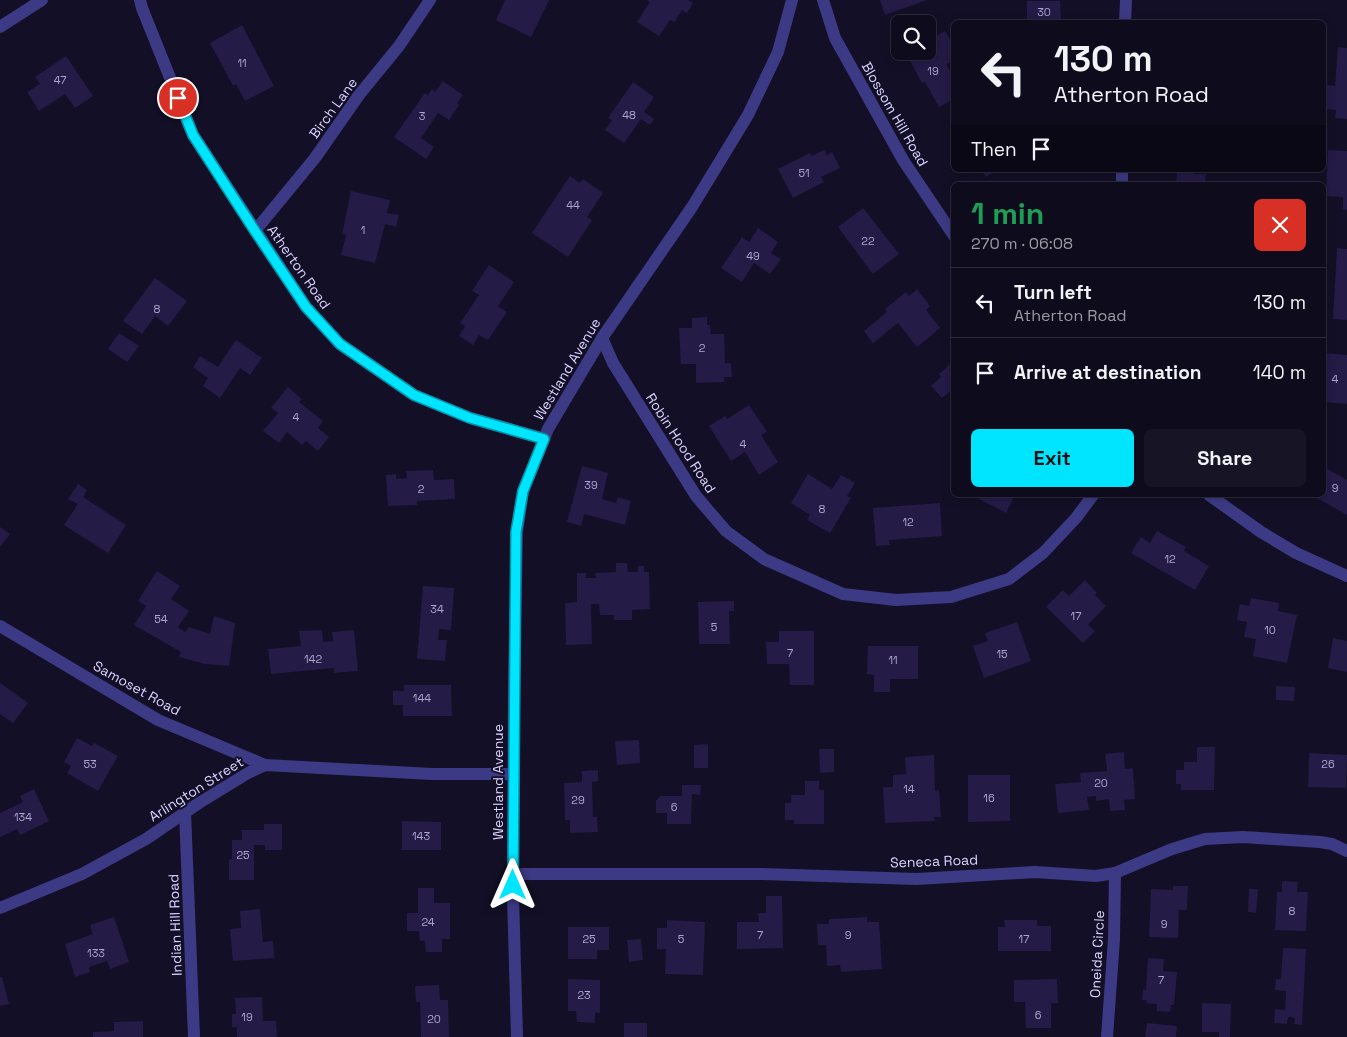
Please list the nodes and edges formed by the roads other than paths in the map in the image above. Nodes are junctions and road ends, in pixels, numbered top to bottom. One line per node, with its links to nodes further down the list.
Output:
1 (42, 0): 8 (street)
2 (140, 0): 9 (street, Atherton Road)
3 (430, 0): 9 (street, Birch Lane)
4 (792, 0): 11 (street, Westland Avenue)
5 (823, 0): 10 (street, Blossom Hill Road)
6 (1126, 0): 7 (street)
7 (1125, 20)
8 (0, 27)
9 (255, 231): 12 (street, Atherton Road)
10 (951, 232)
11 (602, 338): 12 (street, Westland Avenue); 13 (street, Robin Hood Road)
12 (544, 439): 18 (street, Westland Avenue)
13 (1092, 497)
14 (1211, 497): 15 (street)
15 (1347, 576)
16 (0, 626): 17 (street, Samoset Road)
17 (265, 765): 18 (street, Arlington Street); 19 (street, Arlington Street)
18 (514, 774): 22 (street, Westland Avenue)
19 (186, 812): 23 (street, Arlington Street); 24 (street, Indian Hill Road)
20 (1347, 851): 21 (street, Seneca Road)
21 (1115, 873): 22 (street, Seneca Road); 26 (street, Oneida Circle)
22 (513, 874): 25 (street, Westland Avenue)
23 (0, 908)
24 (194, 1037)
25 (517, 1037)
26 (1107, 1037)

